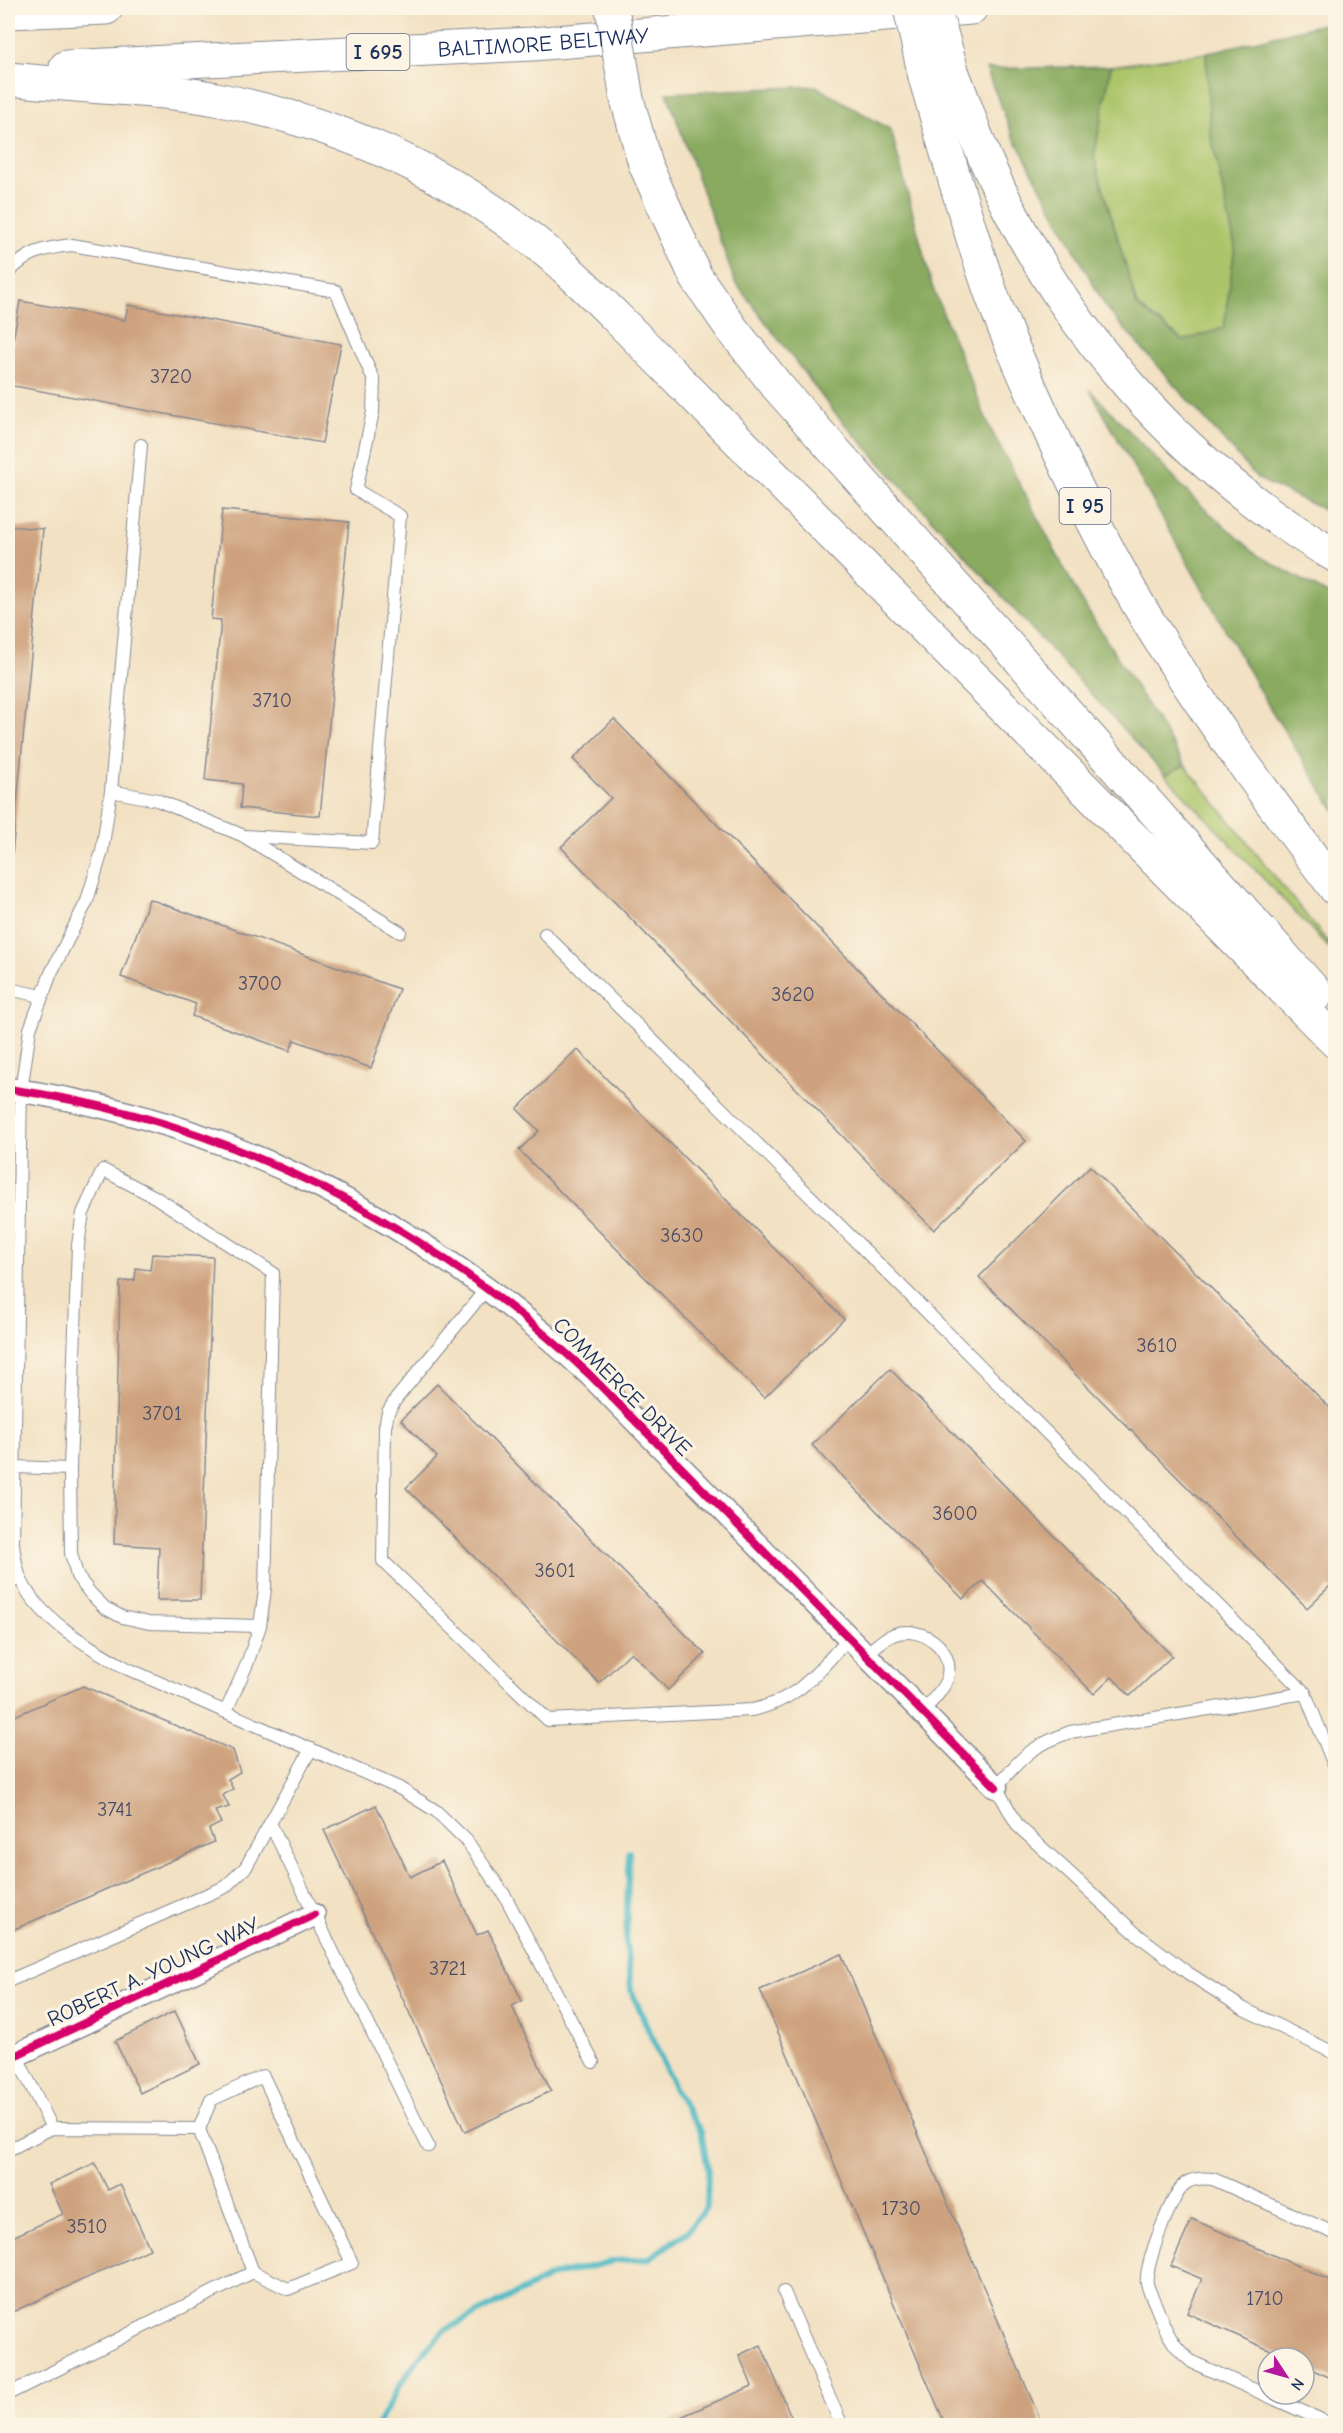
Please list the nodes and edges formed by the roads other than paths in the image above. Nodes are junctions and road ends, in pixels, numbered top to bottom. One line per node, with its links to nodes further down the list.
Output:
1 (106, 8): 6 (highway)
2 (612, 8): 20 (highway, bridge)
3 (910, 8): 8 (highway, I 95, bridge)
4 (934, 8): 8 (highway, bridge)
5 (971, 8): 7 (highway, BALTIMORE BELTWAY / I 695)
6 (8, 12)
7 (8, 69)
8 (939, 75): 12 (highway); 15 (highway, I 95)
9 (8, 79): 21 (highway)
10 (8, 273): 14 (lane)
11 (141, 445): 13 (lane)
12 (1335, 556)
13 (111, 791): 14 (lane); 19 (lane)
14 (244, 836): 16 (lane)
15 (1335, 889)
16 (400, 932)
17 (545, 934): 32 (lane)
18 (8, 989): 19 (lane)
19 (42, 996): 22 (lane)
20 (1335, 1015)
21 (1335, 1042)
22 (14, 1090): 23 (street, COMMERCE DRIVE); 24 (lane)
23 (487, 1288): 30 (street, COMMERCE DRIVE); 30 (lane)
24 (12, 1290): 25 (lane)
25 (15, 1467): 26 (lane); 27 (lane)
26 (70, 1469): 29 (lane); 29 (lane)
27 (20, 1577): 28 (lane); 33 (lane)
28 (8, 1584)
29 (260, 1626): 33 (lane)
30 (848, 1639): 31 (street, COMMERCE DRIVE)
31 (865, 1656): 34 (street, COMMERCE DRIVE); 34 (lane)
32 (1305, 1693): 36 (lane); 37 (lane)
33 (226, 1711): 35 (lane)
34 (922, 1712): 37 (street, COMMERCE DRIVE)
35 (311, 1749): 38 (lane); 43 (lane)
36 (1335, 1770)
37 (996, 1787): 41 (lane)
38 (271, 1825): 39 (lane); 40 (lane)
39 (314, 1915): 42 (street, ROBERT A. YOUNG WAY); 46 (lane)
40 (8, 1980)
41 (1335, 2054)
42 (12, 2057): 44 (lane)
43 (592, 2062)
44 (52, 2128): 45 (lane); 47 (lane)
45 (199, 2129): 49 (lane); 49 (lane)
46 (428, 2146)
47 (8, 2150)
48 (1335, 2234): 53 (lane)
49 (253, 2272): 51 (lane)
50 (784, 2292): 52 (lane)
51 (8, 2394)
52 (842, 2426)
53 (1335, 2426)

